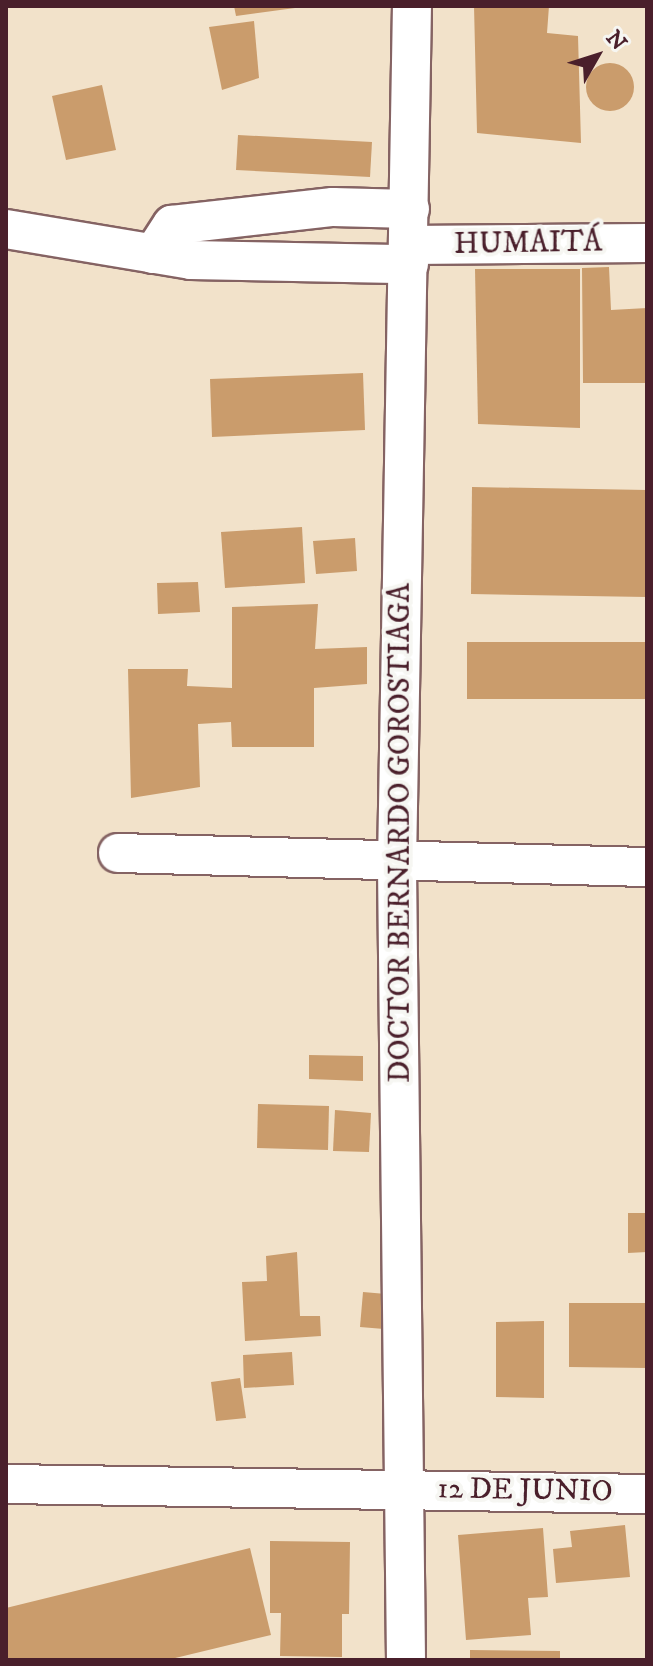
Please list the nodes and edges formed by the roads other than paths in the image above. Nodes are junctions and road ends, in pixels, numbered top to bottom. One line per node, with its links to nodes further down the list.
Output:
1 (412, 6): 3 (street, DOCTOR BERNARDO GOROSTIAGA)
2 (6, 229): 5 (street)
3 (409, 239): 4 (street, HUMAITÁ); 5 (street); 5 (street); 7 (street, DOCTOR BERNARDO GOROSTIAGA)
4 (647, 243)
5 (153, 254)
6 (118, 853): 7 (street)
7 (397, 864): 8 (street); 10 (street, DOCTOR BERNARDO GOROSTIAGA)
8 (647, 867)
9 (6, 1484): 10 (street, 12 DE JUNIO)
10 (402, 1489): 11 (street, 12 DE JUNIO); 12 (street, DOCTOR BERNARDO GOROSTIAGA)
11 (647, 1494)
12 (406, 1660)

